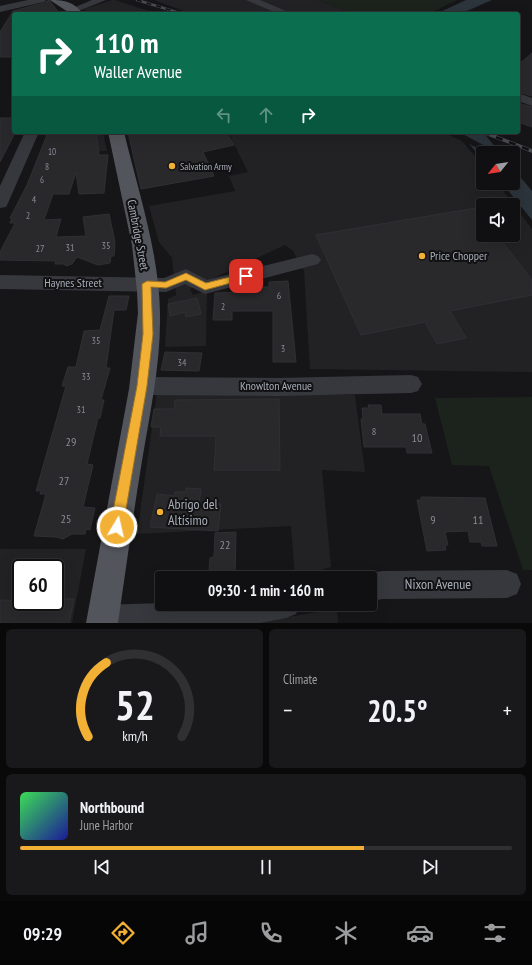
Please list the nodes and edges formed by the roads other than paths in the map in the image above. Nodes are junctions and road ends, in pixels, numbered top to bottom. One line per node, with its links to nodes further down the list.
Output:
1 (41, 0): 5 (street)
2 (56, 0): 6 (main road)
3 (101, 0): 6 (street)
4 (251, 0): 7 (street)
5 (1, 10)
6 (75, 12)
7 (283, 12)
8 (520, 97): 9 (street)
9 (532, 102)
10 (31, 134): 12 (street)
11 (116, 134): 15 (main road, Cambridge Street)
12 (0, 203)
13 (312, 260): 15 (street, Haynes Street)
14 (0, 282): 15 (street, Haynes Street)
15 (147, 284): 17 (main road, Cambridge Street)
16 (411, 384): 17 (street, Knowlton Avenue)
17 (142, 386): 21 (main road, Cambridge Street)
18 (507, 584): 19 (street, Nixon Avenue)
19 (377, 586)
20 (244, 611): 21 (street)
21 (102, 621)

